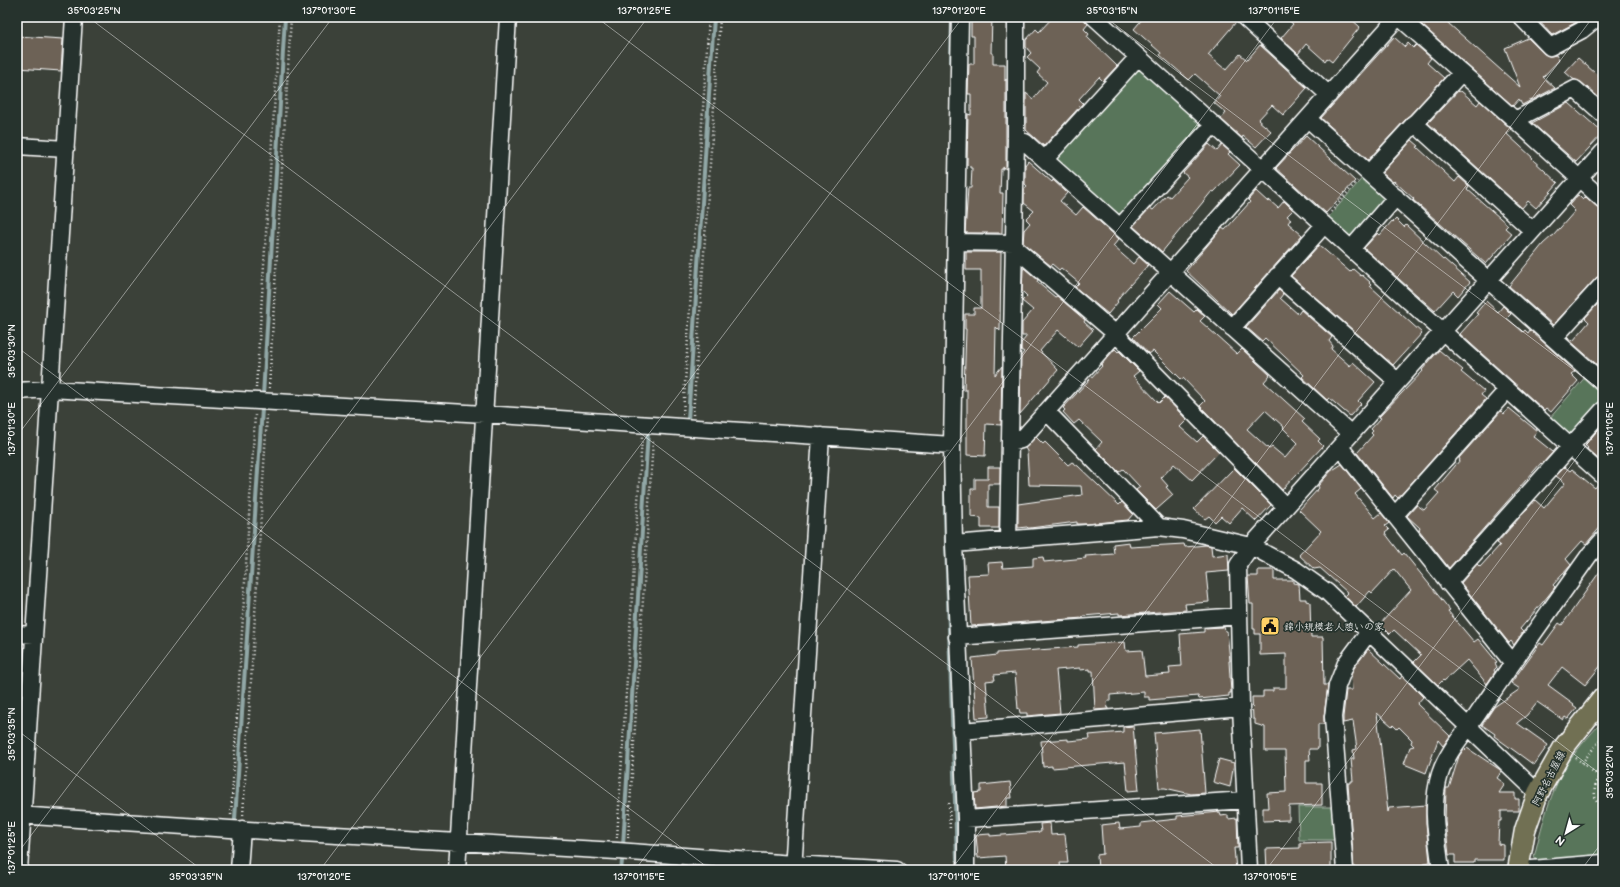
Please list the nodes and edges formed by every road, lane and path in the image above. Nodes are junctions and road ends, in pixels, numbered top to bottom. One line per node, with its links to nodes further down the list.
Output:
1 (74, 17): 24 (street)
2 (280, 17): 51 (path)
3 (291, 17): 51 (path)
4 (508, 17): 54 (street)
5 (709, 17): 56 (path)
6 (720, 17): 56 (path)
7 (960, 17): 35 (street)
8 (1016, 17): 22 (street)
9 (1094, 17): 14 (street)
10 (1244, 17): 16 (street)
11 (1399, 17): 15 (street); 16 (street)
12 (1521, 17): 13 (street)
13 (1598, 17)
14 (1138, 57): 21 (street); 26 (street)
15 (1461, 72): 19 (street); 20 (street)
16 (1329, 94): 18 (street)
17 (1603, 114): 19 (street)
18 (1308, 119): 27 (street); 28 (street)
19 (1515, 120): 29 (street)
20 (1414, 123): 28 (street); 34 (street)
21 (1213, 125): 27 (street); 33 (street)
22 (1016, 139): 26 (street); 36 (street)
23 (17, 146): 24 (street)
24 (66, 149): 48 (street)
25 (1603, 152): 29 (street)
26 (1044, 159): 33 (street)
27 (1262, 170): 32 (street); 38 (street)
28 (1367, 172): 30 (street); 32 (path)
29 (1579, 179): 31 (street); 34 (street)
30 (1396, 197): 37 (street); 40 (street)
31 (1603, 200)
32 (1323, 224): 37 (street); 39 (street)
33 (1120, 227): 38 (street)
34 (1532, 230): 40 (street)
35 (956, 242): 36 (street); 60 (street)
36 (1014, 245): 44 (street); 59 (street)
37 (1351, 249): 43 (street)
38 (1171, 273): 42 (street); 44 (street)
39 (1278, 276): 42 (street); 46 (street)
40 (1488, 280): 43 (street); 45 (street)
41 (1603, 284): 45 (street)
42 (1232, 328): 57 (street)
43 (1442, 332): 46 (street); 49 (street)
44 (1116, 334): 53 (street); 64 (street)
45 (1554, 338): 47 (street)
46 (1397, 381): 57 (street)
47 (1603, 383)
48 (50, 389): 50 (street); 51 (street); 75 (street)
49 (1507, 390): 62 (street); 65 (street)
50 (17, 391)
51 (262, 402): 54 (street); 92 (path); 92 (path)
52 (1603, 410): 62 (street)
53 (1047, 412): 59 (street); 66 (street)
54 (484, 414): 55 (street); 93 (street)
55 (648, 425): 56 (street); 94 (path); 94 (path)
56 (687, 427): 58 (street)
57 (1351, 434): 61 (street)
58 (821, 436): 60 (street); 96 (street)
59 (1010, 443): 67 (street)
60 (952, 445): 69 (street)
61 (1340, 447): 64 (street); 65 (street)
62 (1570, 447): 63 (street); 71 (street)
63 (1603, 476)
64 (1286, 507): 70 (street)
65 (1395, 515): 71 (street)
66 (1160, 527): 67 (street); 70 (street)
67 (1008, 540): 69 (street)
68 (1603, 540): 77 (street)
69 (954, 544): 76 (street)
70 (1251, 546): 72 (street); 73 (street)
71 (1448, 583): 77 (street)
72 (1239, 616): 76 (street); 79 (street)
73 (1369, 632): 80 (street); 103 (street)
74 (17, 634): 75 (street)
75 (34, 635): 90 (street)
76 (957, 637): 81 (street)
77 (1512, 662): 80 (street)
78 (1603, 698): 87 (main road, 阿野名古屋線)
79 (1241, 707): 81 (street); 88 (street)
80 (1469, 727): 87 (street); 104 (street)
81 (961, 731): 91 (street)
82 (1603, 736): 84 (path)
83 (1570, 754): 84 (path)
84 (1582, 763): 86 (path)
85 (1603, 771): 86 (path)
86 (1599, 776): 89 (path)
87 (1538, 794): 105 (main road, 阿野名古屋線)
88 (1245, 800): 91 (street); 102 (street)
89 (1603, 810)
90 (20, 815): 92 (street); 97 (street)
91 (966, 819): 101 (street)
92 (236, 829): 93 (street); 98 (street)
93 (459, 841): 94 (street); 99 (street)
94 (622, 851): 96 (street)
95 (1603, 863): 105 (street)
96 (793, 867): 100 (street)
97 (19, 870)
98 (239, 870)
99 (457, 870)
100 (897, 870)
101 (966, 870)
102 (1249, 870)
103 (1345, 870)
104 (1441, 870)
105 (1519, 870)

